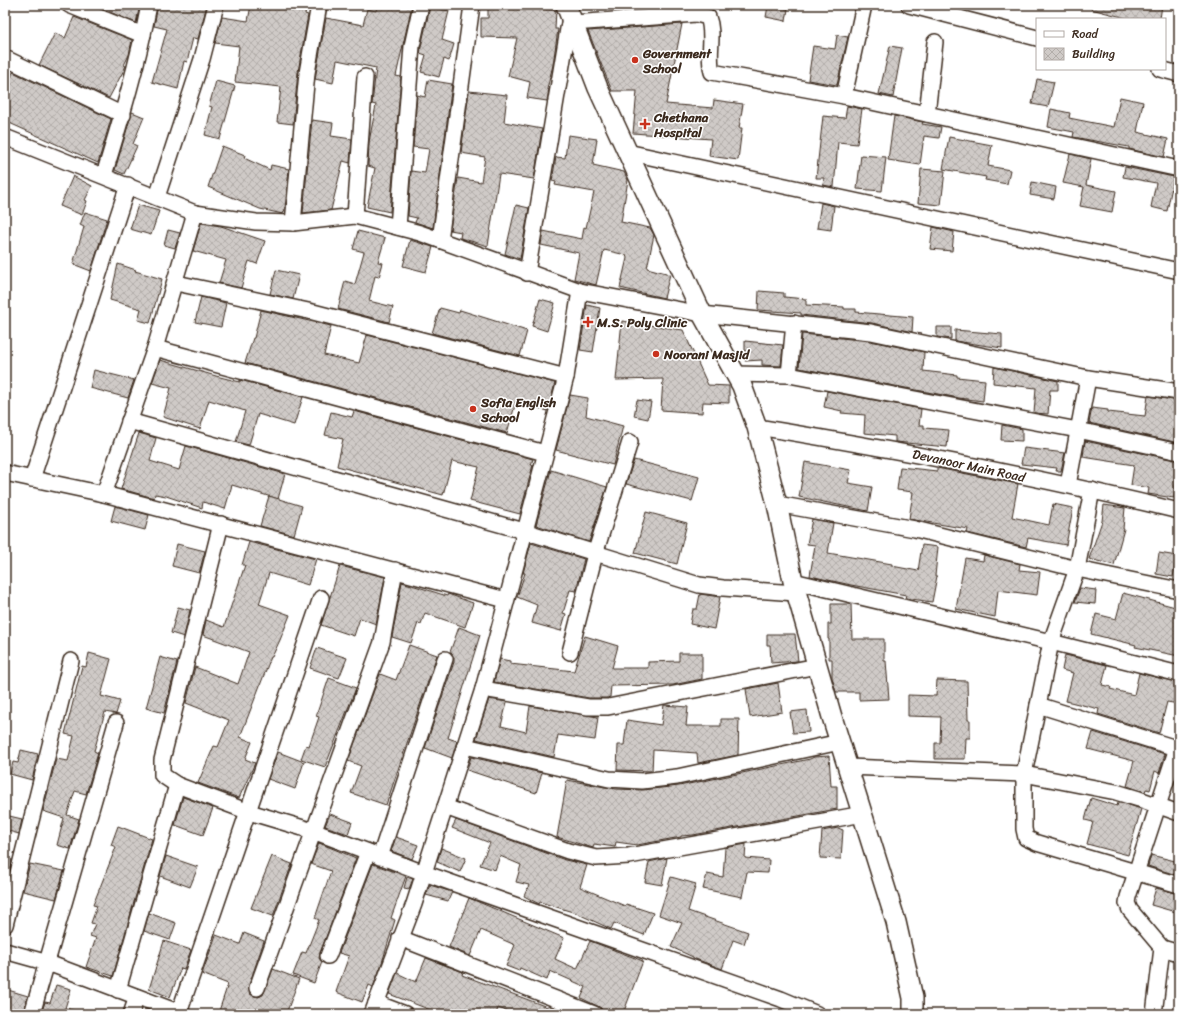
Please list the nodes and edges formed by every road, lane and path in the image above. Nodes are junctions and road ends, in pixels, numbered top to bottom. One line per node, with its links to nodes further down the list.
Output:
1 (69, 5): 11 (street)
2 (149, 5): 11 (street)
3 (216, 5): 26 (street)
4 (319, 5): 29 (street)
5 (421, 5): 30 (street)
6 (472, 5): 31 (street)
7 (864, 5): 18 (street)
8 (909, 5): 12 (street)
9 (677, 10): 10 (street); 18 (street)
10 (570, 15): 22 (street); 33 (street)
11 (143, 35): 19 (street)
12 (1036, 38)
13 (935, 42): 20 (street)
14 (5, 58): 19 (street)
15 (1164, 70): 16 (street)
16 (1179, 74)
17 (364, 77): 28 (street)
18 (844, 96): 20 (street)
19 (123, 114): 24 (street)
20 (927, 114): 23 (street)
21 (5, 137): 24 (street)
22 (627, 152): 32 (street); 36 (street)
23 (1179, 169)
24 (104, 175): 25 (street)
25 (128, 185): 26 (street); 51 (street)
26 (157, 197): 27 (street)
27 (195, 213): 29 (street); 34 (street)
28 (355, 216): 29 (street); 30 (street)
29 (293, 223)
30 (398, 227): 31 (street)
31 (440, 240): 33 (street)
32 (1179, 271)
33 (527, 273): 35 (street)
34 (176, 282): 38 (street); 41 (street)
35 (580, 291): 36 (street); 41 (street)
36 (702, 314): 37 (street); 39 (street)
37 (794, 323): 40 (street); 42 (street)
38 (155, 348): 44 (street); 49 (street)
39 (735, 374): 40 (street); 45 (street)
40 (788, 375): 46 (street)
41 (566, 376): 49 (street)
42 (1088, 378): 43 (street); 46 (street)
43 (1179, 392)
44 (129, 421): 54 (street); 58 (street)
45 (757, 426): 52 (street, Devanoor Main Road); 55 (street)
46 (1078, 430): 48 (street); 52 (street)
47 (630, 442): 59 (street)
48 (1179, 452)
49 (545, 453): 58 (street)
50 (5, 473): 51 (street)
51 (32, 479): 54 (street)
52 (1068, 485): 53 (street, Devanoor Main Road)
53 (1092, 490): 56 (street, Devanoor Main Road); 60 (street)
54 (104, 494): 57 (street)
55 (777, 504): 60 (street); 62 (street)
56 (1179, 511)
57 (221, 524): 61 (street); 80 (street)
58 (524, 531): 59 (street); 65 (street)
59 (595, 554): 62 (street); 67 (street)
60 (1077, 568): 63 (street); 66 (street)
61 (394, 570): 65 (street); 86 (street)
62 (795, 587): 66 (street); 70 (street)
63 (1179, 590)
64 (321, 598): 83 (street)
65 (506, 600): 72 (street)
66 (1051, 642): 71 (street); 73 (street)
67 (570, 652)
68 (445, 659): 87 (street)
69 (71, 661): 91 (street)
70 (817, 666): 72 (street); 75 (street)
71 (1179, 674)
72 (484, 689): 76 (street)
73 (1038, 705): 77 (street); 79 (street)
74 (116, 723): 97 (street)
75 (840, 742): 76 (street); 78 (street)
76 (465, 746): 82 (street)
77 (1178, 748): 81 (street)
78 (848, 767): 79 (street); 85 (street)
79 (1024, 774): 81 (street); 88 (street)
80 (177, 785): 83 (street); 99 (street)
81 (1157, 805): 84 (street); 88 (street)
82 (445, 807): 85 (street); 89 (street)
83 (249, 812): 86 (street); 102 (street)
84 (1179, 813)
85 (863, 814): 108 (street)
86 (313, 831): 87 (street); 98 (street)
87 (374, 854): 89 (street); 96 (street)
88 (1135, 871): 90 (street); 93 (street)
89 (424, 873): 92 (street); 107 (street)
90 (1179, 885)
91 (5, 926)
92 (400, 938): 101 (street); 106 (street)
93 (1162, 948): 95 (street); 109 (street)
94 (5, 951): 97 (street)
95 (1179, 953)
96 (328, 956)
97 (48, 963): 99 (street); 103 (street)
98 (257, 988)
99 (118, 990): 100 (street)
100 (138, 997): 102 (street); 104 (street)
101 (374, 1008): 105 (street)
102 (181, 1013)
103 (32, 1014)
104 (131, 1014)
105 (405, 1014)
106 (594, 1014)
107 (817, 1014)
108 (913, 1014)
109 (1154, 1014)

